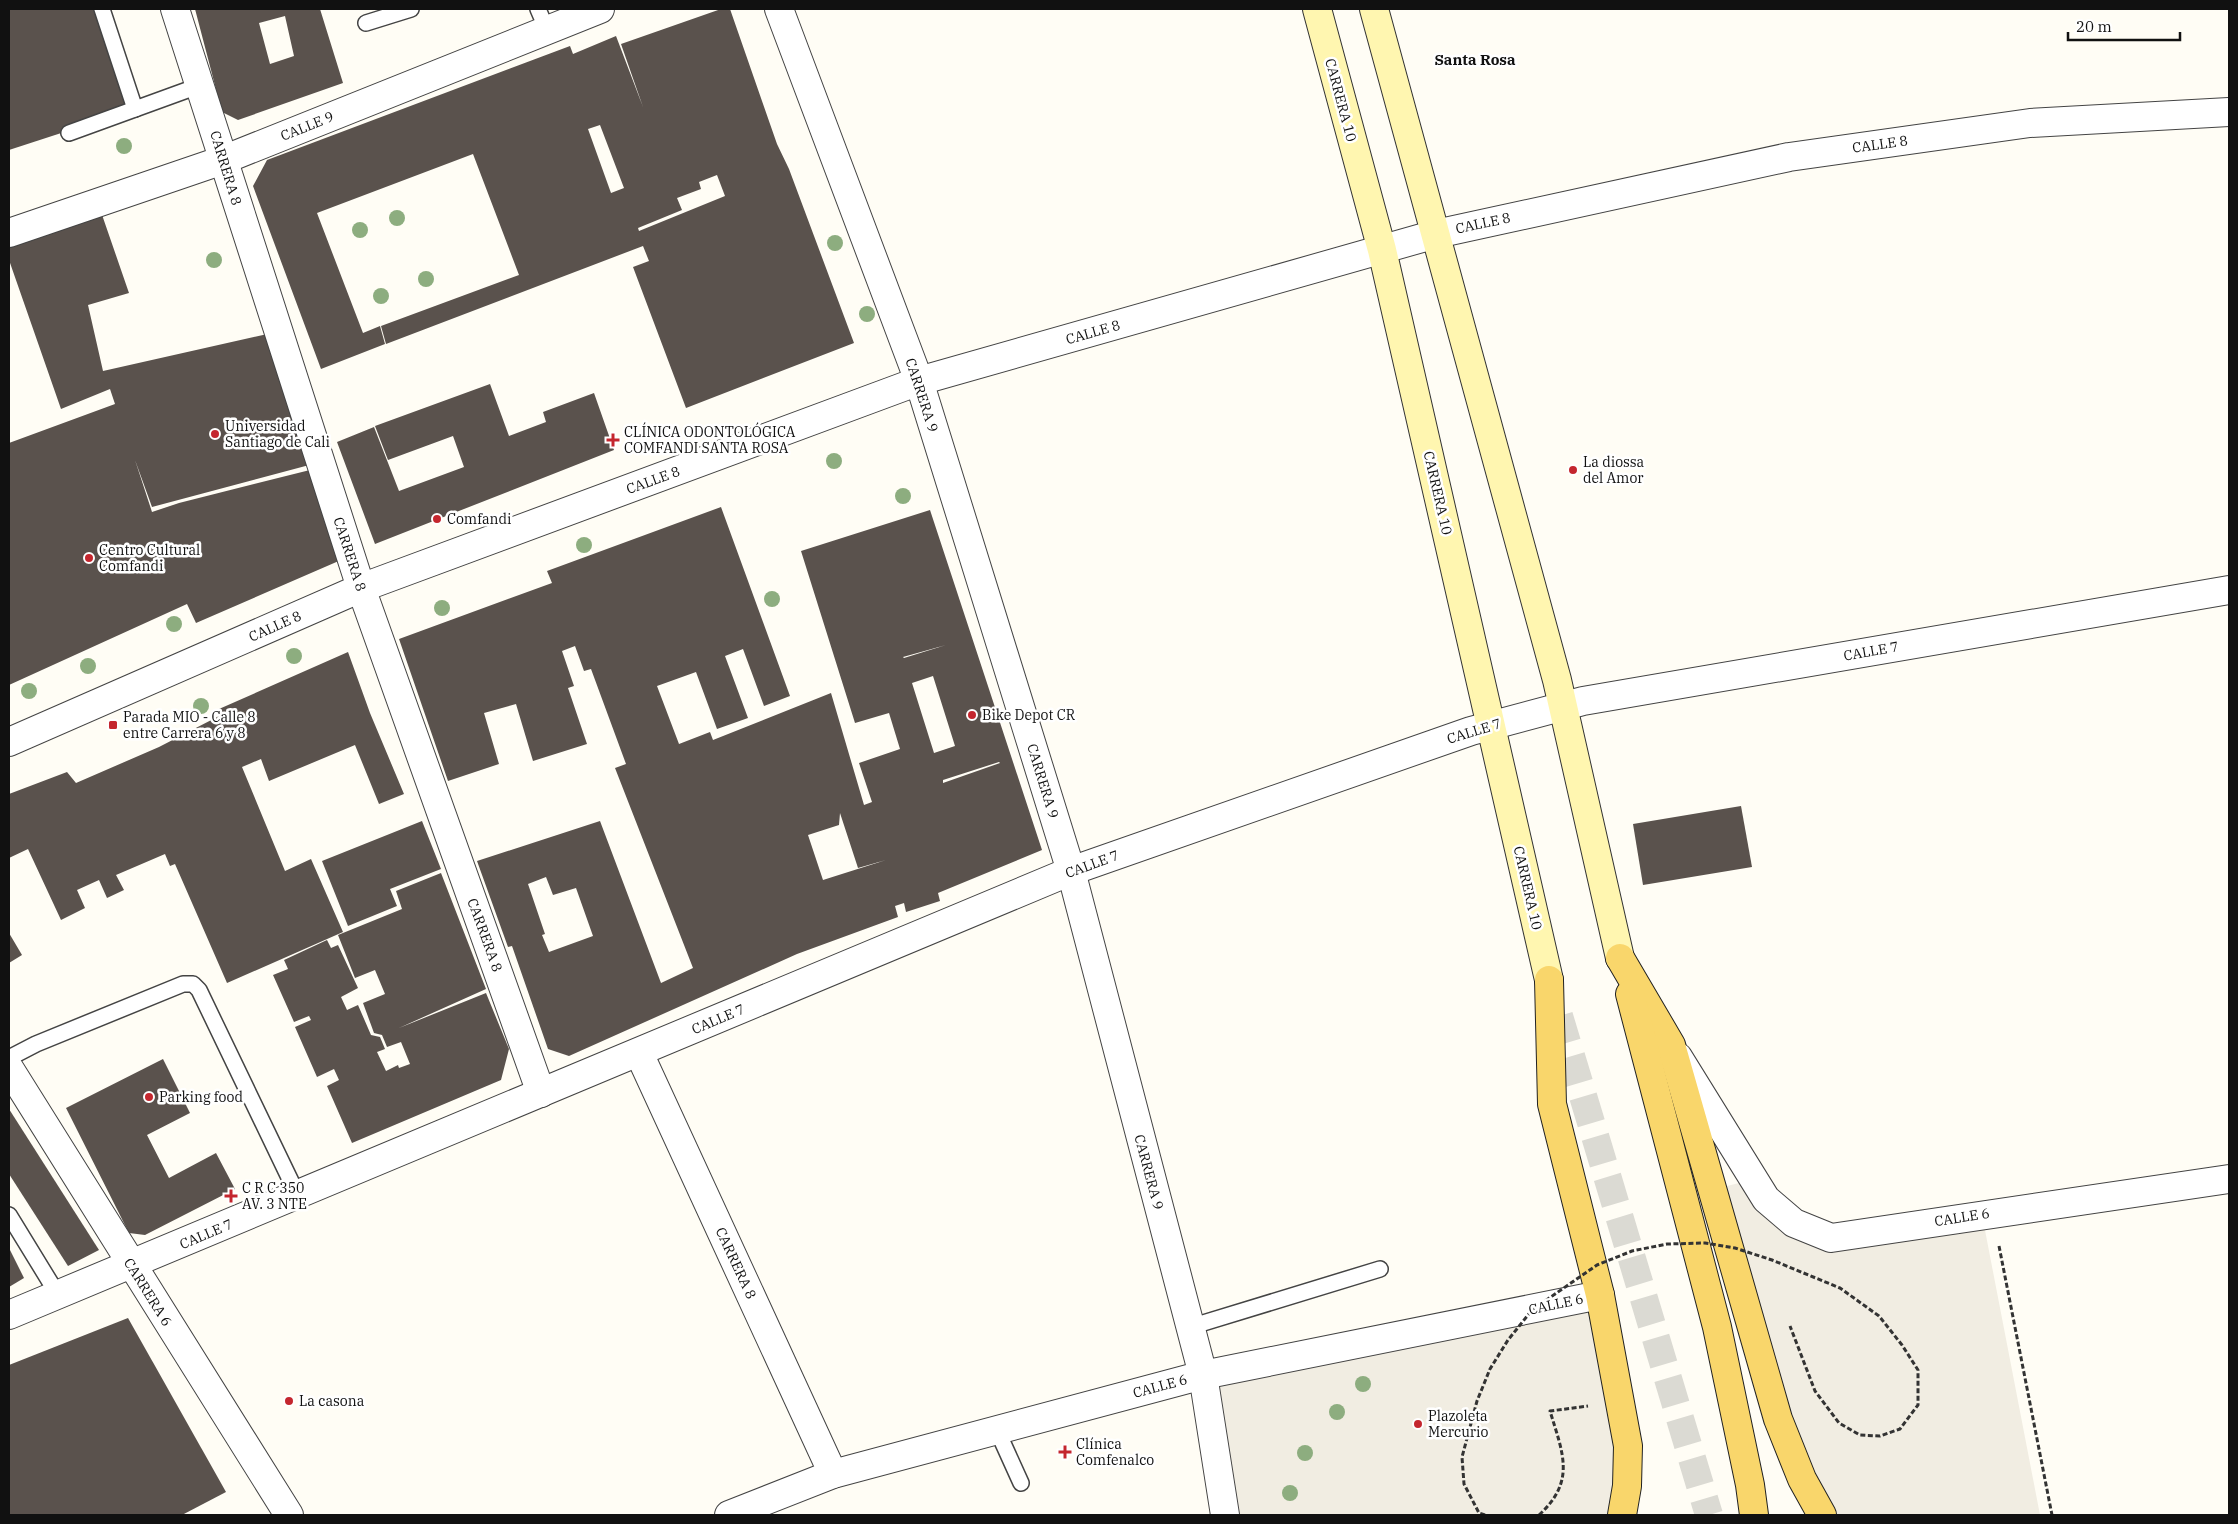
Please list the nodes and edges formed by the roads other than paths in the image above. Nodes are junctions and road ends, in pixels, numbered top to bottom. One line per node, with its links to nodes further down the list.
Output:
1 (102, 9): 11 (lane)
2 (175, 9): 10 (street, CARRERA 8)
3 (411, 9): 9 (lane)
4 (600, 9): 8 (street, CALLE 9)
5 (779, 9): 18 (street, CARRERA 9)
6 (1317, 9): 17 (main road, CARRERA 10)
7 (1374, 9): 16 (main road)
8 (542, 19): 14 (street, CALLE 9)
9 (366, 23)
10 (200, 85): 11 (lane); 14 (street, CARRERA 8)
11 (135, 109): 13 (lane)
12 (2229, 112): 16 (street, CALLE 8)
13 (69, 133)
14 (223, 160): 15 (street, CALLE 9); 19 (street, CARRERA 8)
15 (9, 233)
16 (1436, 234): 17 (street, CALLE 8); 21 (main road)
17 (1382, 250): 18 (street, CALLE 8); 22 (main road, CARRERA 10)
18 (919, 381): 19 (street, CALLE 8); 24 (street, CARRERA 9)
19 (361, 588): 23 (street, CALLE 8); 32 (street, CARRERA 8)
20 (2229, 590): 21 (street, CALLE 7)
21 (1563, 706): 22 (street, CALLE 7); 25 (main road)
22 (1492, 725): 24 (street, CALLE 7); 26 (main road, CARRERA 10)
23 (9, 742)
24 (1071, 871): 29 (street, CALLE 7); 41 (street, CARRERA 9)
25 (1620, 958): 28 (main road); 50 (main road)
26 (1549, 980): 27 (main road); 39 (main road)
27 (1559, 1016)
28 (1671, 1045): 33 (street, CALLE 6); 51 (main road)
29 (639, 1053): 32 (street, CALLE 7); 44 (street, CARRERA 8)
30 (9, 1058): 34 (lane)
31 (9, 1068): 36 (street, CARRERA 6)
32 (541, 1093): 34 (street, CALLE 7)
33 (2229, 1179)
34 (298, 1196): 36 (street, CALLE 7)
35 (9, 1215): 38 (lane)
36 (132, 1265): 38 (street, CALLE 7); 46 (street, CARRERA 6)
37 (1380, 1269): 41 (lane)
38 (58, 1295): 40 (street, CALLE 7)
39 (1600, 1295): 42 (street, CALLE 6); 49 (main road)
40 (9, 1315)
41 (1190, 1327): 42 (street, CARRERA 9)
42 (1203, 1375): 43 (street, CALLE 6); 48 (street, CARRERA 9)
43 (997, 1430): 44 (street, CALLE 6); 45 (lane)
44 (833, 1474): 47 (street, CALLE 6)
45 (1022, 1483)
46 (289, 1515)
47 (729, 1515)
48 (1225, 1515)
49 (1622, 1515)
50 (1754, 1515)
51 (1822, 1515)

